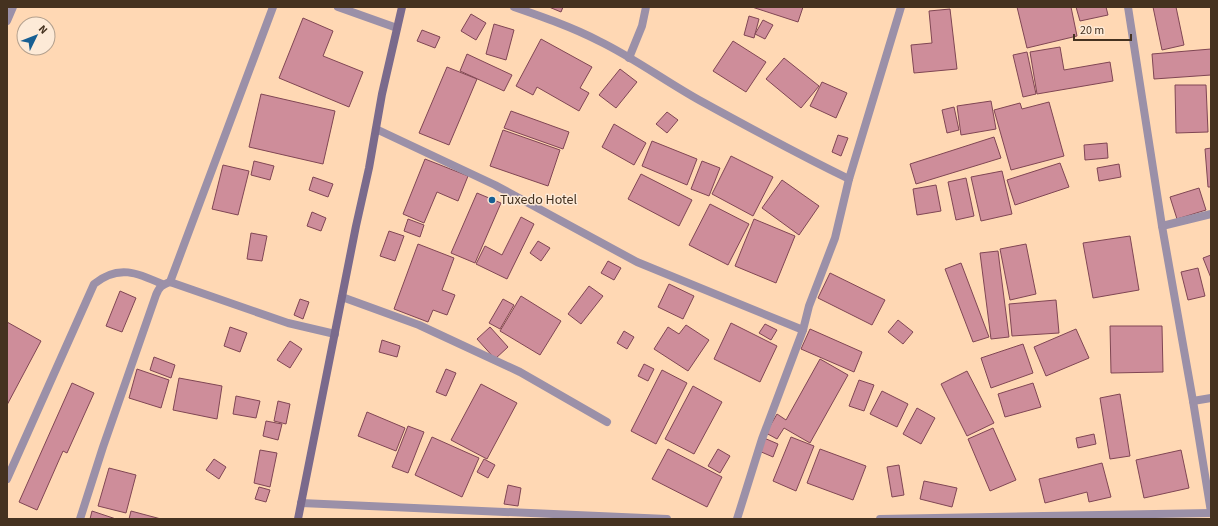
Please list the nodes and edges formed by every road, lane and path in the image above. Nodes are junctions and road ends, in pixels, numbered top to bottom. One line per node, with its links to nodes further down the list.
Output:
1 (13, 7): 9 (street)
2 (273, 7): 16 (street)
3 (338, 7): 10 (street)
4 (402, 7): 10 (main road)
5 (514, 7): 11 (street)
6 (646, 7): 11 (street)
7 (902, 7): 13 (street)
8 (1128, 7): 15 (street)
9 (7, 21)
10 (396, 28): 12 (main road)
11 (629, 58): 13 (street)
12 (376, 129): 17 (main road); 18 (street)
13 (849, 179): 18 (street)
14 (1211, 214): 15 (street)
15 (1162, 226): 21 (street)
16 (166, 283): 19 (street); 23 (street); 27 (street)
17 (342, 297): 19 (main road); 22 (street)
18 (803, 330): 30 (street)
19 (334, 334): 24 (main road)
20 (1211, 398): 21 (street)
21 (1193, 401): 25 (street)
22 (607, 422)
23 (7, 479)
24 (301, 503): 28 (main road); 29 (street)
25 (1211, 513): 26 (street)
26 (1027, 518): 31 (street)
27 (80, 519)
28 (298, 519)
29 (667, 519)
30 (737, 519)
31 (880, 519)

